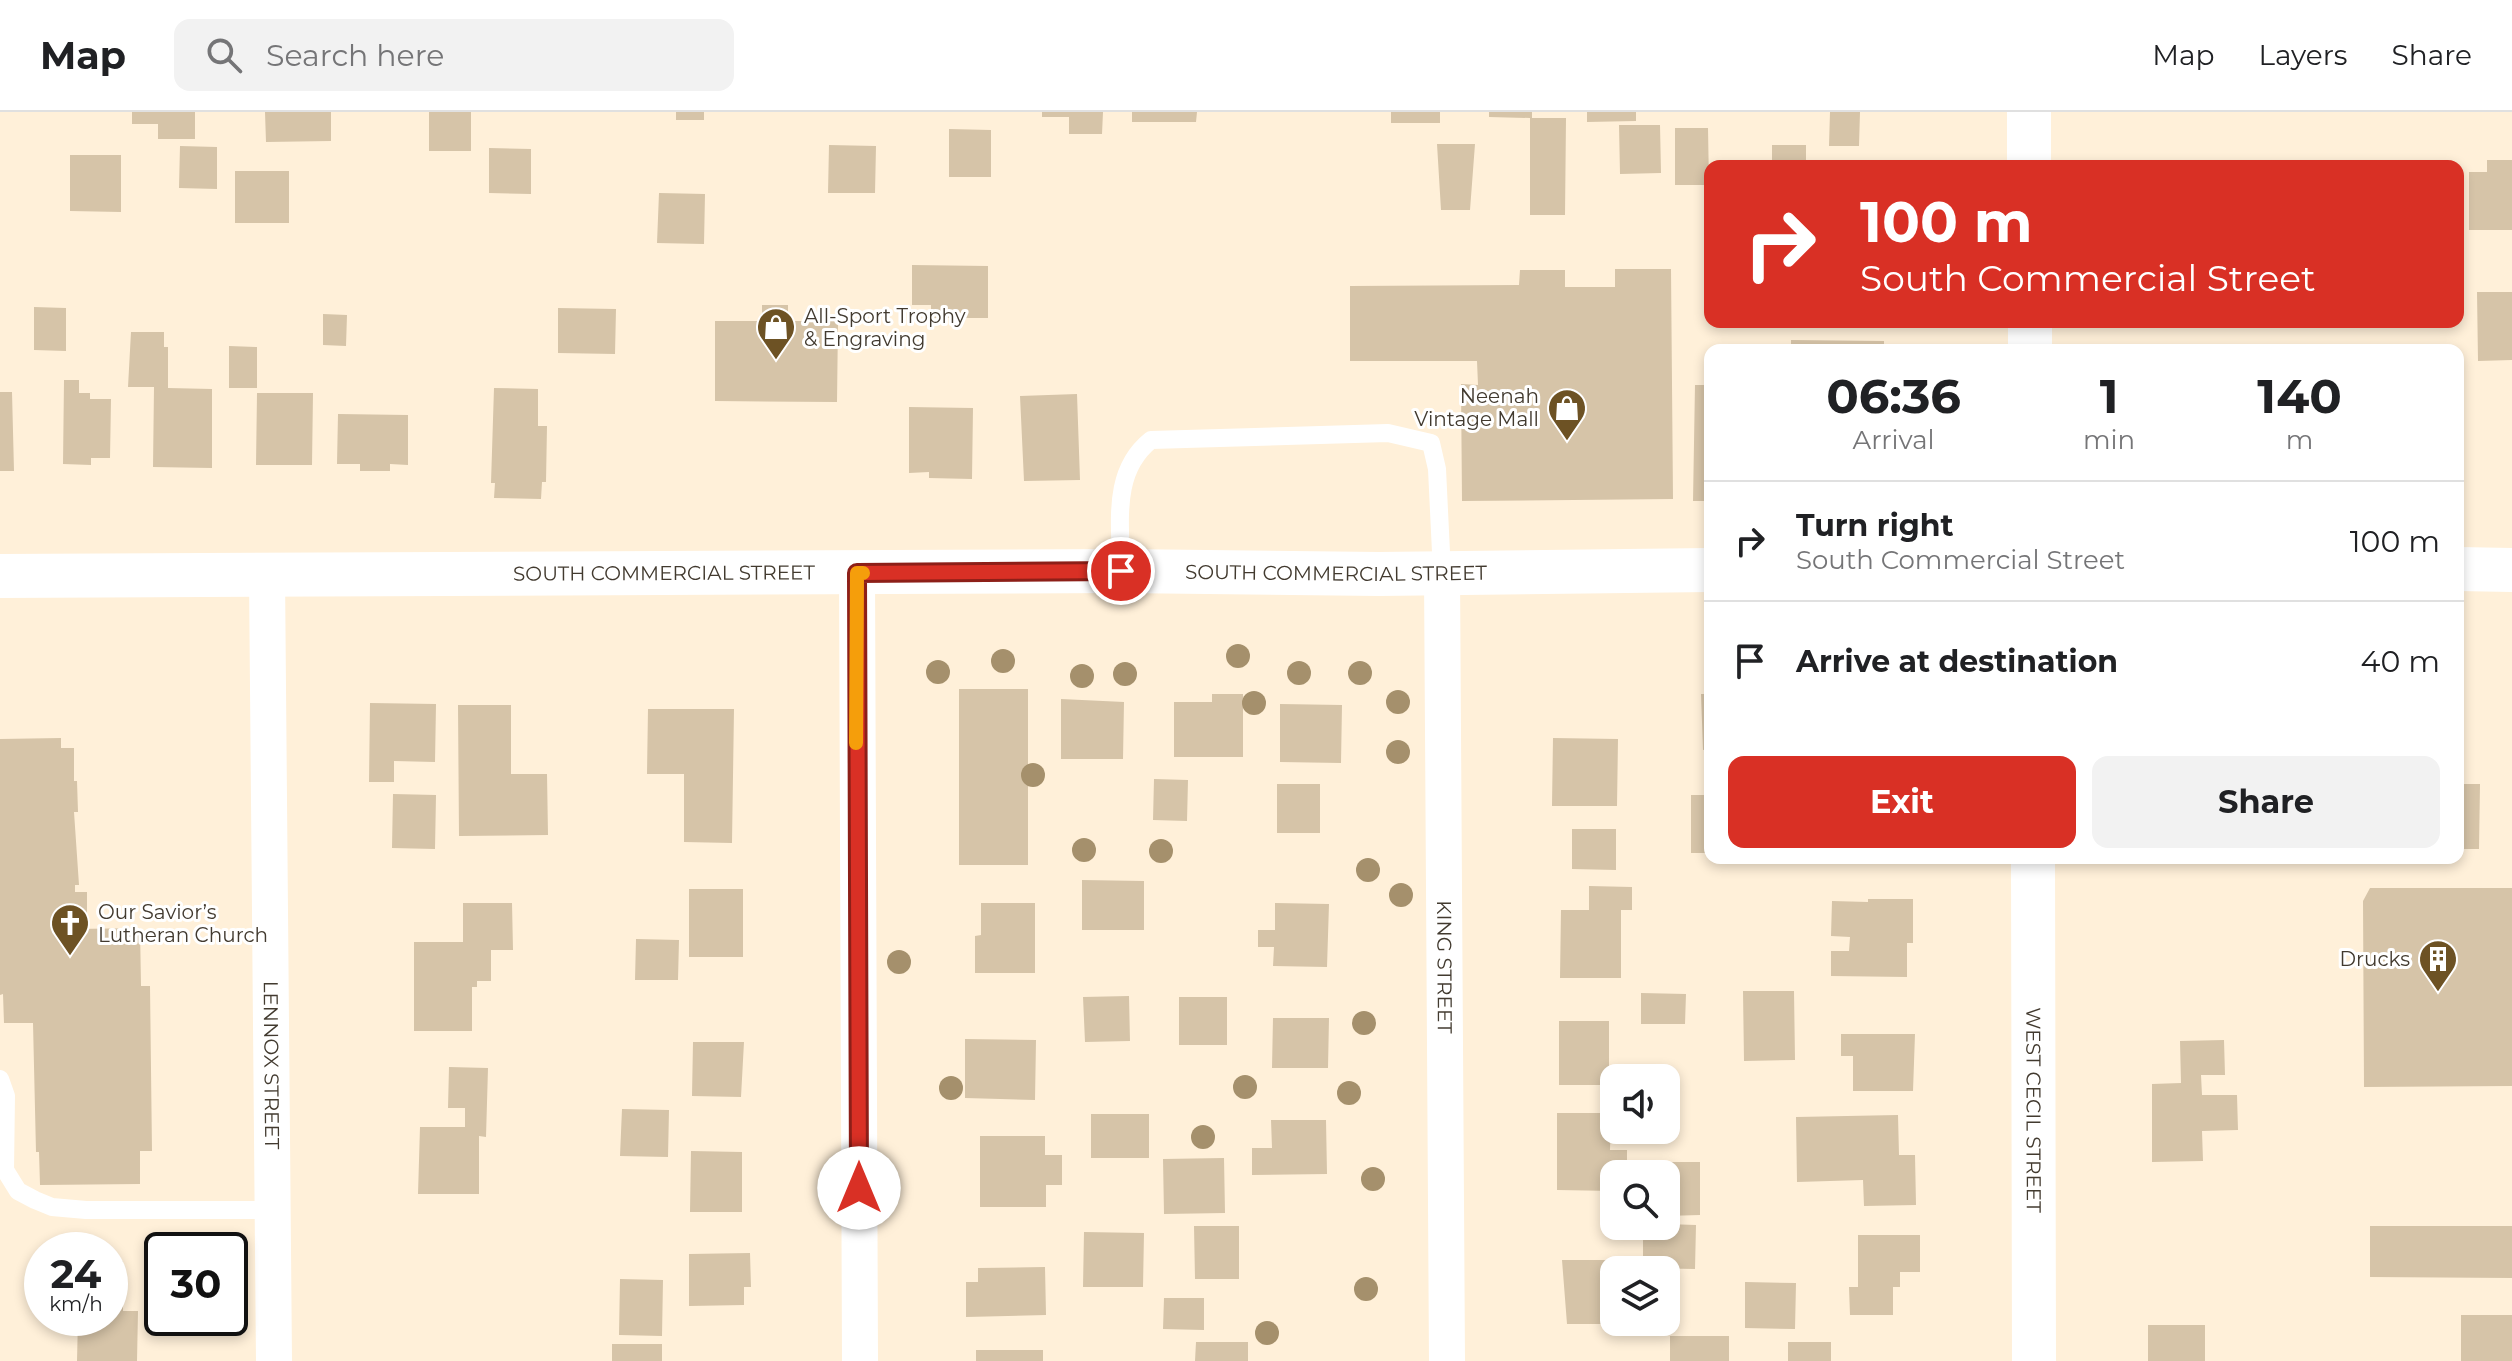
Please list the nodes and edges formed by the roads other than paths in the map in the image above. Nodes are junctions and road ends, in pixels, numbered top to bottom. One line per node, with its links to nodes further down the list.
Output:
1 (2029, 112): 2 (main road)
2 (2029, 160)
3 (2464, 569): 5 (main road)
4 (1704, 570): 8 (main road, SOUTH COMMERCIAL STREET)
5 (2512, 570)
6 (1121, 571): 7 (main road, SOUTH COMMERCIAL STREET); 8 (main road, SOUTH COMMERCIAL STREET); 8 (lane)
7 (857, 573): 9 (main road, SOUTH COMMERCIAL STREET); 16 (street)
8 (1442, 573): 17 (street, KING STREET)
9 (267, 575): 10 (main road, SOUTH COMMERCIAL STREET); 14 (street, LENNOX STREET)
10 (0, 576)
11 (2033, 864): 18 (main road, WEST CECIL STREET)
12 (0, 1079): 13 (lane)
13 (2, 1170): 14 (lane)
14 (274, 1210): 15 (street, LENNOX STREET)
15 (274, 1361)
16 (860, 1361)
17 (1447, 1361)
18 (2034, 1361)

